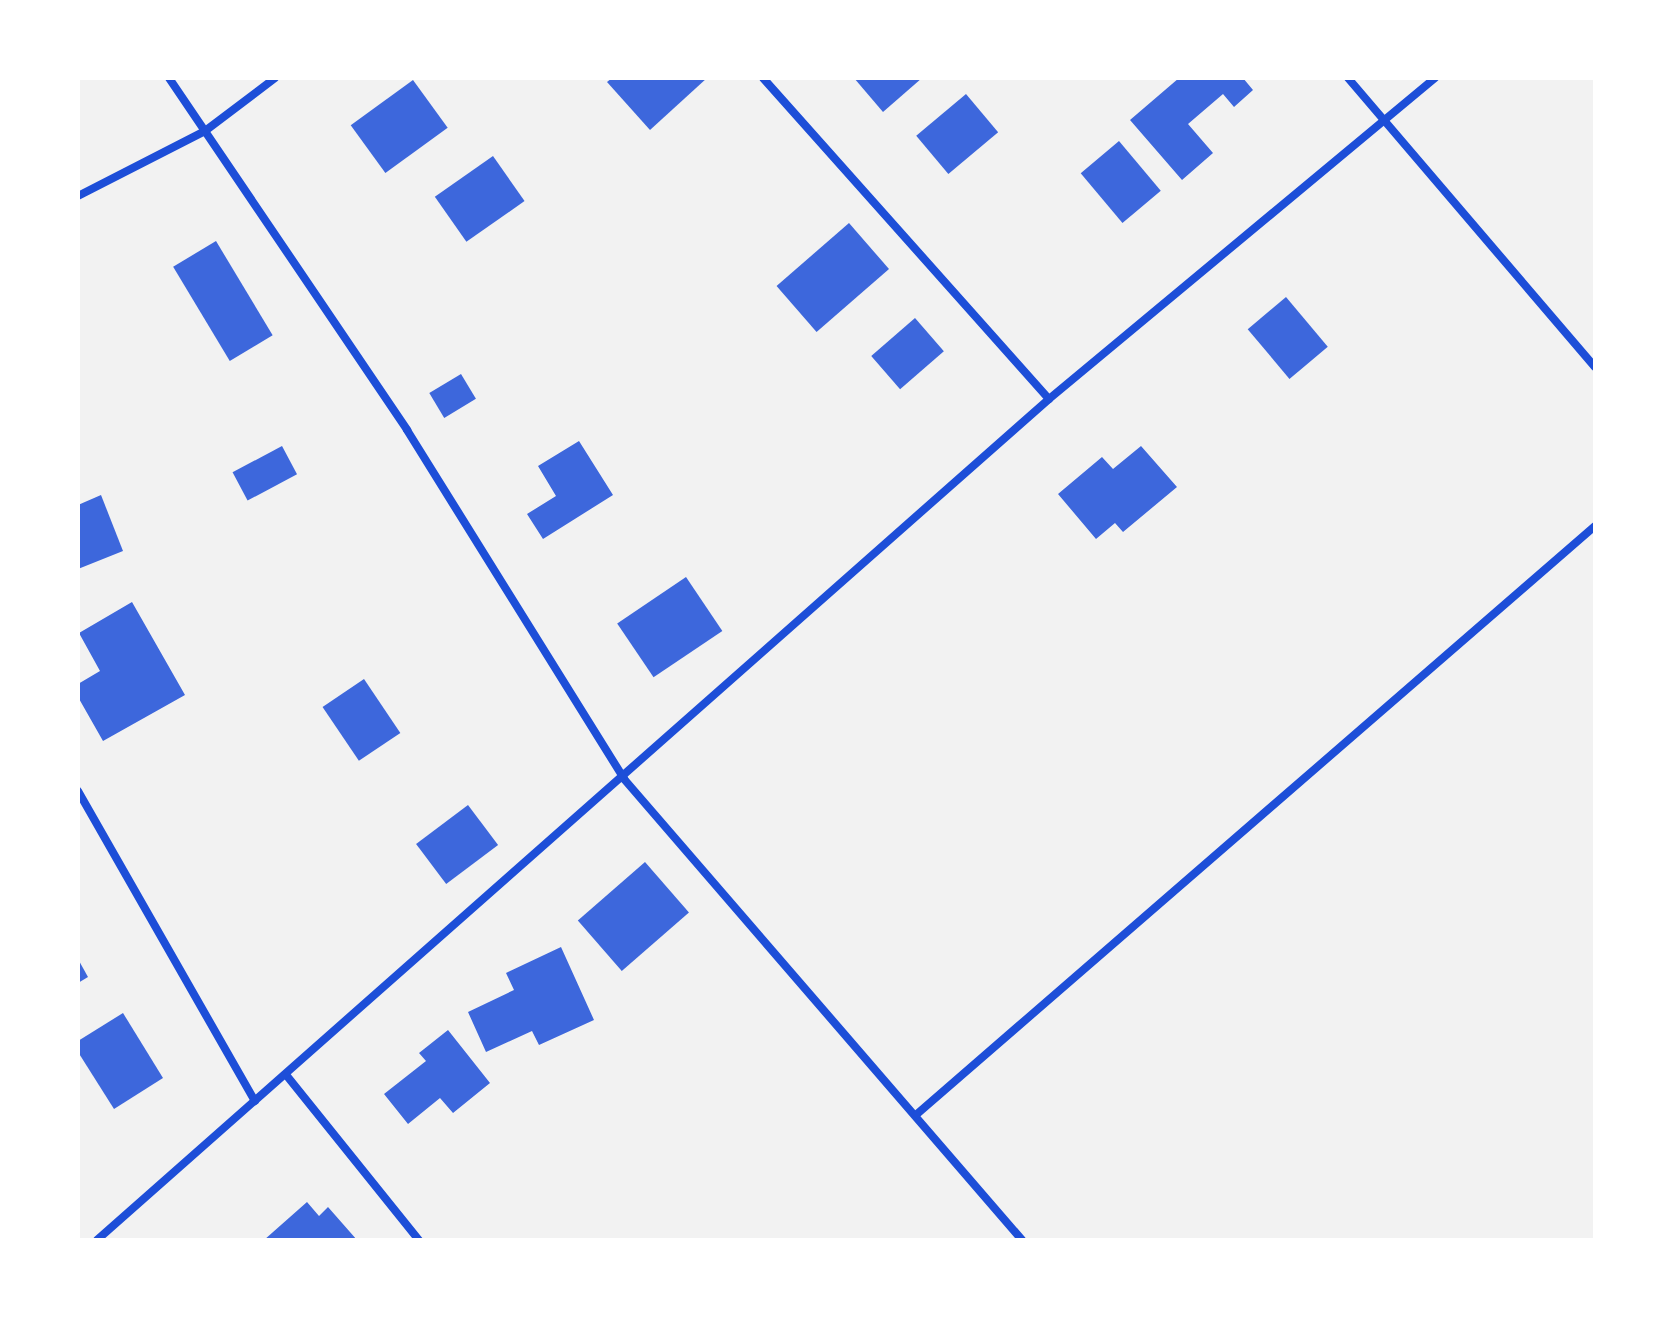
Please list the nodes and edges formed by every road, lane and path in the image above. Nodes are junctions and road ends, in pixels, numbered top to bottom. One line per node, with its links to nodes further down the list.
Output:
1 (169, 78): 7 (street)
2 (275, 78): 7 (street)
3 (763, 78): 10 (street)
4 (1348, 78): 6 (street)
5 (1435, 78): 6 (street)
6 (1385, 123): 9 (street); 10 (street)
7 (205, 131): 8 (street); 12 (street)
8 (78, 196)
9 (1595, 367)
10 (1049, 399): 12 (street)
11 (1595, 526): 16 (street)
12 (624, 779): 14 (street); 16 (street)
13 (78, 791): 15 (street)
14 (287, 1076): 15 (street); 18 (street)
15 (255, 1101): 17 (street)
16 (917, 1114): 19 (street)
17 (97, 1240)
18 (419, 1240)
19 (1022, 1240)

